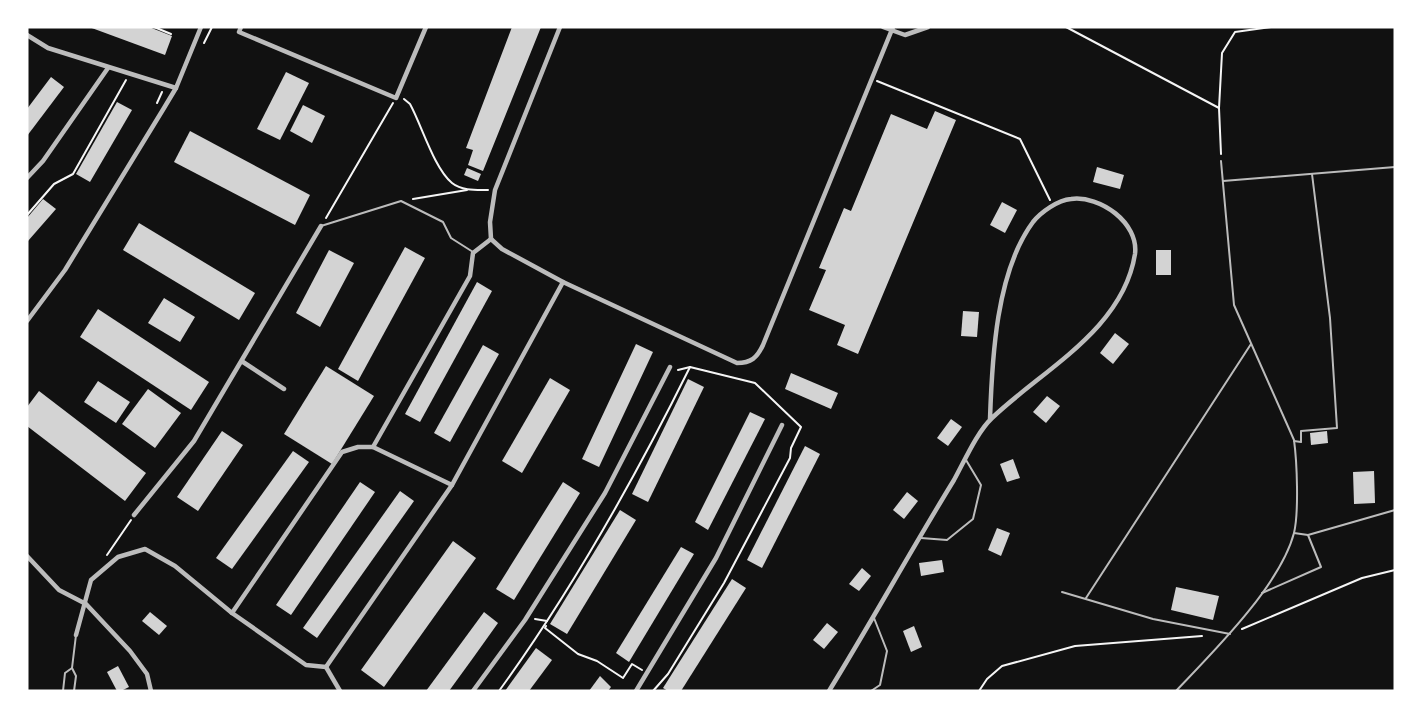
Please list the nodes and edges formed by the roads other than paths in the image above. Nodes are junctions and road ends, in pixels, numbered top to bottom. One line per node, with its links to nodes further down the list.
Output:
1 (201, 27): 10 (street)
2 (241, 27): 3 (street)
3 (426, 27)
4 (560, 27): 17 (street)
5 (883, 27): 7 (street)
6 (928, 27): 7 (street)
7 (892, 29): 19 (street)
8 (27, 35): 9 (street)
9 (108, 68): 10 (street); 14 (street)
10 (176, 88): 20 (street)
11 (1221, 161): 15 (lane)
12 (1395, 167): 13 (lane)
13 (1312, 174): 15 (lane); 27 (lane)
14 (27, 178)
15 (1223, 181): 21 (lane)
16 (321, 226): 18 (lane); 22 (street)
17 (491, 239): 18 (street); 19 (street)
18 (473, 253): 28 (street)
19 (563, 282): 30 (street)
20 (27, 321)
21 (1252, 344): 27 (lane); 39 (lane)
22 (243, 362): 24 (street); 32 (street)
23 (670, 369): 51 (street)
24 (284, 389)
25 (990, 419): 25 (street); 29 (street)
26 (782, 425): 52 (street)
27 (1294, 440): 33 (lane)
28 (373, 447): 30 (street); 41 (street)
29 (966, 460): 35 (street); 35 (lane)
30 (452, 485): 45 (street)
31 (1395, 510): 34 (lane)
32 (134, 515)
33 (1294, 532): 34 (lane); 38 (lane)
34 (1308, 535): 38 (lane)
35 (918, 538): 42 (street)
36 (27, 556): 40 (street)
37 (1062, 592): 39 (lane)
38 (1261, 593): 43 (lane)
39 (1086, 598): 43 (lane)
40 (86, 604): 41 (street); 44 (street); 49 (street)
41 (232, 613): 45 (street)
42 (874, 618): 53 (street); 54 (lane)
43 (1230, 634): 55 (lane)
44 (76, 635): 46 (lane)
45 (326, 667): 50 (street)
46 (72, 668): 47 (lane); 48 (lane)
47 (63, 691)
48 (74, 691)
49 (151, 691)
50 (340, 691)
51 (473, 691)
52 (636, 691)
53 (829, 691)
54 (871, 691)
55 (1176, 691)

